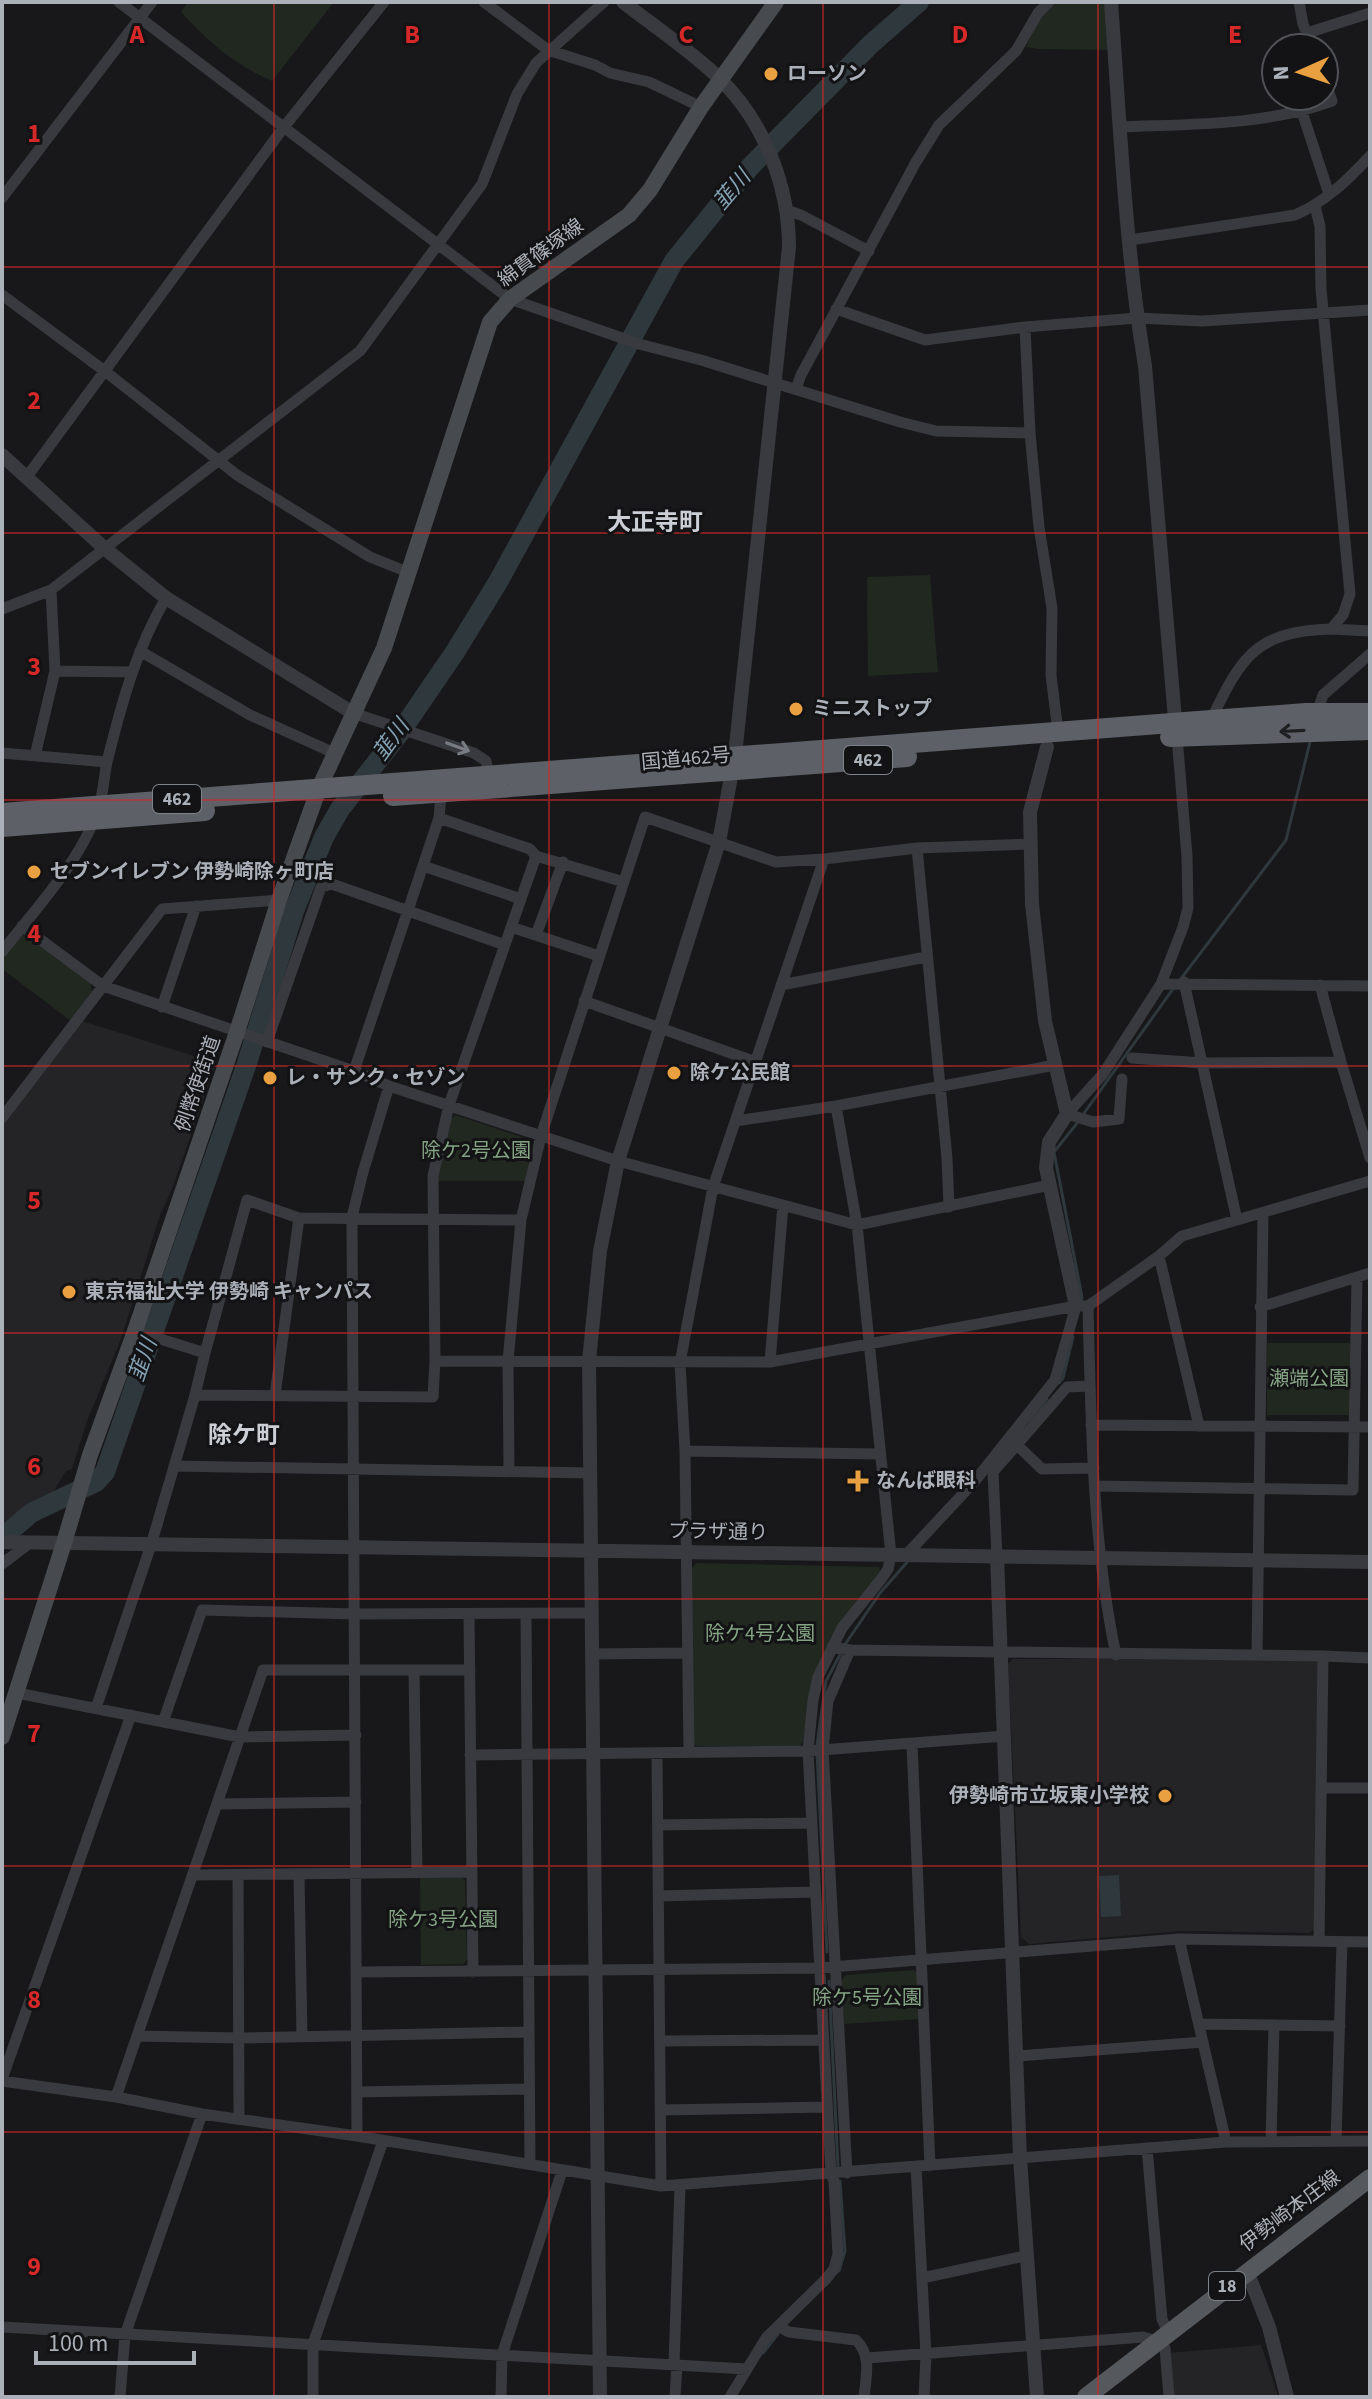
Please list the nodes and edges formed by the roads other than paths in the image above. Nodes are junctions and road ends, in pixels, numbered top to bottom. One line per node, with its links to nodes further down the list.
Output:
1 (119, 2): 12 (street)
2 (152, 2): 12 (street)
3 (384, 2): 19 (street)
4 (484, 2): 15 (street)
5 (604, 2): 15 (street)
6 (623, 2): 16 (street)
7 (776, 2): 16 (main road, 綿貫篠塚線)
8 (1049, 2): 28 (street)
9 (1111, 2): 20 (street)
10 (1299, 2): 13 (street)
11 (1370, 13): 14 (street)
12 (140, 18): 19 (street); 23 (street)
13 (1307, 32)
14 (1310, 32)
15 (548, 50): 17 (street); 27 (street)
16 (720, 79): 17 (main road, 綿貫篠塚線); 25 (street)
17 (701, 107): 30 (main road, 綿貫篠塚線)
18 (1302, 112): 20 (street); 22 (street)
19 (284, 127): 27 (street); 36 (street)
20 (1120, 127): 26 (street)
21 (1370, 156): 22 (street)
22 (1329, 194): 24 (street)
23 (2, 198)
24 (1315, 206): 26 (street); 33 (street)
25 (786, 210): 28 (street); 37 (street)
26 (1130, 240): 34 (street)
27 (438, 243): 30 (street); 41 (street)
28 (869, 251): 31 (street)
29 (2, 295): 36 (street)
30 (510, 299): 37 (street); 44 (main road, 綿貫篠塚線)
31 (836, 309): 35 (street); 38 (street)
32 (1370, 310): 33 (street)
33 (1325, 314): 34 (street); 48 (street)
34 (1137, 318): 35 (street); 59 (street)
35 (1025, 327): 39 (street)
36 (106, 372): 41 (street); 42 (street)
37 (776, 383): 38 (street); 65 (street)
38 (796, 389): 39 (street)
39 (1030, 433): 60 (street)
40 (2, 455): 42 (street)
41 (219, 461): 43 (street); 44 (street)
42 (26, 478): 43 (street)
43 (103, 547): 45 (street); 46 (street)
44 (410, 573): 54 (main road, 綿貫篠塚線)
45 (51, 590): 47 (street); 52 (street)
46 (166, 598): 50 (street); 54 (street)
47 (2, 609)
48 (1331, 629): 49 (street); 57 (street)
49 (1370, 631)
50 (140, 651): 53 (street); 62 (street)
51 (1370, 654): 55 (street)
52 (55, 671): 53 (street); 63 (street)
53 (132, 672): 64 (street)
54 (353, 713): 62 (main road, 例幣使街道); 66 (street, one-way to 66)
55 (1317, 713): 56 (highway, 国道462号 / 462); 57 (highway, 国道462号 / 462)
56 (1370, 713)
57 (1211, 720): 59 (highway, 国道462号 / 462)
58 (1370, 730): 59 (highway, 国道462号 / 462, one-way to 59)
59 (1176, 731): 60 (highway, 国道462号 / 462); 94 (street)
60 (1053, 740): 65 (highway, 国道462号 / 462); 75 (street)
61 (2, 753): 63 (street)
62 (334, 753): 69 (main road, 例幣使街道)
63 (35, 756): 64 (street)
64 (107, 762): 71 (street)
65 (732, 764): 66 (highway, 国道462号 / 462); 68 (highway, 国道462号 / 462); 74 (street)
66 (489, 775): 67 (highway, 国道462号 / 462)
67 (358, 792): 68 (highway, 国道462号 / 462); 69 (highway, 国道462号 / 462)
68 (441, 794): 72 (street)
69 (316, 795): 71 (highway, 国道462号 / 462); 83 (main road, 例幣使街道)
70 (2, 813): 71 (highway, 国道462号 / 462)
71 (96, 813): 73 (highway, 国道462号 / 462); 86 (street)
72 (439, 818): 77 (street); 80 (street)
73 (2, 827)
74 (719, 842): 78 (street); 81 (street); 101 (street)
75 (1029, 844): 76 (street); 108 (street)
76 (917, 848): 78 (street); 92 (street)
77 (536, 856): 79 (street); 82 (street)
78 (824, 859): 95 (street)
79 (563, 862): 81 (street); 88 (street)
80 (423, 866): 82 (street); 85 (street)
81 (624, 882): 91 (street)
82 (521, 899): 87 (street)
83 (279, 900): 84 (street); 102 (main road, 例幣使街道)
84 (196, 906): 97 (street); 100 (street)
85 (407, 912): 89 (street); 103 (street); 109 (street)
86 (22, 926): 90 (street); 97 (street)
87 (511, 927): 88 (street); 89 (street)
88 (536, 935): 91 (street)
89 (505, 945): 113 (street)
90 (2, 952)
91 (599, 956): 99 (street)
92 (926, 957): 95 (street); 112 (street)
93 (1184, 982): 94 (street); 96 (street); 107 (street)
94 (1161, 984): 115 (street)
95 (781, 985): 105 (street)
96 (1320, 985): 98 (street); 106 (street)
97 (103, 986): 100 (street); 116 (street)
98 (1370, 986)
99 (584, 1001): 101 (street); 118 (street)
100 (162, 1007): 102 (street)
101 (660, 1028): 105 (street); 120 (street)
102 (237, 1032): 103 (street); 138 (main road, 例幣使街道)
103 (267, 1042): 109 (street)
104 (1132, 1058): 107 (street)
105 (756, 1062): 117 (street)
106 (1341, 1062): 107 (street); 119 (street)
107 (1202, 1063): 131 (street)
108 (1055, 1065): 112 (street); 115 (street)
109 (354, 1071): 111 (street)
110 (1122, 1079): 115 (street)
111 (389, 1086): 113 (street); 127 (street)
112 (940, 1087): 114 (street); 125 (street)
113 (449, 1105): 118 (street); 129 (street)
114 (836, 1106): 117 (street); 132 (street)
115 (1067, 1114): 122 (street)
116 (3, 1116)
117 (736, 1121): 123 (street)
118 (541, 1136): 120 (street); 130 (street)
119 (1370, 1158)
120 (618, 1161): 123 (street); 143 (street)
121 (1370, 1181): 126 (street)
122 (1050, 1185): 125 (street); 136 (street)
123 (713, 1187): 124 (street); 145 (street)
124 (783, 1205): 132 (street); 144 (street)
125 (949, 1207): 132 (street)
126 (1263, 1213): 131 (street); 137 (street)
127 (352, 1217): 128 (street); 129 (street); 149 (street)
128 (299, 1218): 140 (street); 148 (street)
129 (433, 1219): 130 (street); 141 (street)
130 (521, 1220): 142 (street)
131 (1237, 1220): 133 (street)
132 (857, 1225): 139 (street)
133 (1159, 1256): 136 (street); 151 (street)
134 (1370, 1273): 135 (street)
135 (1357, 1277): 137 (street); 153 (street)
136 (1082, 1306): 139 (street); 146 (street); 172 (street)
137 (1260, 1307): 152 (street)
138 (135, 1331): 140 (street); 167 (main road, 例幣使街道)
139 (869, 1346): 144 (street); 157 (street)
140 (205, 1353): 147 (street)
141 (435, 1361): 142 (street); 149 (street)
142 (508, 1361): 143 (street); 161 (street)
143 (589, 1361): 145 (street); 162 (street)
144 (770, 1362): 145 (street)
145 (680, 1363): 156 (street)
146 (1090, 1386): 150 (street); 155 (street)
147 (195, 1395): 148 (street); 158 (street)
148 (275, 1395): 149 (street)
149 (353, 1396): 159 (street)
150 (1091, 1425): 151 (street); 160 (street)
151 (1199, 1426): 152 (street)
152 (1261, 1426): 153 (street); 164 (street)
153 (1356, 1427): 154 (street); 164 (street)
154 (1370, 1427)
155 (1017, 1445): 160 (street); 173 (street)
156 (685, 1451): 157 (street); 171 (street)
157 (879, 1454): 172 (street)
158 (174, 1466): 159 (street); 168 (street)
159 (352, 1467): 161 (street); 169 (street)
160 (1094, 1468): 163 (street)
161 (509, 1470): 162 (street)
162 (590, 1473): 170 (street)
163 (1096, 1486): 164 (street); 174 (street)
164 (1260, 1488): 175 (street)
165 (7, 1542): 166 (street, プラザ通り)
166 (31, 1542): 167 (street, プラザ通り); 177 (street)
167 (64, 1543): 168 (street, プラザ通り); 194 (main road)
168 (151, 1545): 169 (street, プラザ通り); 195 (street)
169 (354, 1547): 170 (street, プラザ通り); 179 (street)
170 (591, 1549): 171 (street, プラザ通り); 178 (street)
171 (686, 1552): 172 (street, プラザ通り); 184 (street)
172 (899, 1555): 173 (street, プラザ通り); 182 (street)
173 (997, 1556): 174 (street, プラザ通り); 185 (street)
174 (1101, 1557): 175 (street, プラザ通り); 187 (street)
175 (1258, 1560): 176 (street, プラザ通り); 188 (street)
176 (1370, 1562)
177 (2, 1564)
178 (591, 1613): 181 (street); 186 (street)
179 (355, 1614): 180 (street); 191 (street); 197 (street)
180 (469, 1614): 181 (street); 193 (street)
181 (526, 1614): 206 (street)
182 (832, 1647): 183 (street); 205 (street)
183 (850, 1650): 185 (street); 203 (street)
184 (688, 1653): 186 (street); 204 (street)
185 (1002, 1653): 187 (street); 199 (street)
186 (591, 1654): 209 (street)
187 (1116, 1655): 188 (street)
188 (1257, 1655): 189 (street)
189 (1323, 1656): 190 (street); 210 (street)
190 (1370, 1658)
191 (354, 1670): 192 (street); 198 (street); 201 (street)
192 (414, 1670): 193 (street); 217 (street)
193 (470, 1670): 208 (street)
194 (17, 1693): 195 (street); 200 (main road)
195 (96, 1708): 196 (street)
196 (131, 1715): 197 (street); 249 (street)
197 (163, 1722): 201 (street)
198 (356, 1735): 201 (street); 212 (street)
199 (1005, 1736): 202 (street); 228 (street)
200 (2, 1737)
201 (240, 1737): 213 (street)
202 (912, 1744): 203 (street); 229 (street)
203 (823, 1749): 205 (street); 230 (street)
204 (689, 1751): 205 (street); 207 (street)
205 (808, 1751): 214 (street)
206 (527, 1754): 208 (street); 209 (street); 236 (street)
207 (657, 1754): 209 (street); 215 (street)
208 (470, 1755): 216 (street)
209 (593, 1755): 233 (street)
210 (1321, 1788): 211 (street); 225 (street)
211 (1370, 1788)
212 (356, 1802): 213 (street); 218 (street)
213 (217, 1804): 219 (street)
214 (812, 1823): 215 (street); 222 (street)
215 (658, 1825): 223 (street)
216 (470, 1872): 217 (street); 235 (street)
217 (417, 1873): 218 (street)
218 (356, 1874): 221 (street); 234 (street)
219 (194, 1875): 220 (street); 242 (street)
220 (238, 1875): 221 (street); 244 (street)
221 (299, 1875): 243 (street)
222 (815, 1892): 223 (street); 231 (street)
223 (659, 1896): 232 (street)
224 (1179, 1939): 225 (street); 228 (street); 237 (street)
225 (1319, 1941): 226 (street)
226 (1342, 1942): 227 (street); 239 (street)
227 (1370, 1942)
228 (1014, 1952): 229 (street); 248 (street)
229 (922, 1960): 230 (street); 266 (street)
230 (835, 1967): 231 (street); 269 (street)
231 (819, 1968): 232 (street); 245 (street)
232 (659, 1969): 233 (street); 246 (street)
233 (594, 1970): 236 (street); 271 (street)
234 (356, 1972): 235 (street); 241 (street)
235 (473, 1972): 236 (street)
236 (529, 1972): 240 (street)
237 (1199, 2024): 238 (street); 247 (street)
238 (1274, 2025): 239 (street); 259 (street)
239 (1340, 2026): 260 (street)
240 (528, 2032): 241 (street); 250 (street)
241 (355, 2035): 243 (street); 251 (street)
242 (137, 2036): 244 (street); 252 (street)
243 (302, 2036): 244 (street)
244 (239, 2038): 256 (street)
245 (824, 2040): 246 (street); 253 (street)
246 (660, 2041): 254 (street)
247 (1203, 2042): 248 (street); 262 (street)
248 (1018, 2056): 264 (street)
249 (2, 2080): 252 (street)
250 (529, 2089): 251 (street); 265 (street)
251 (357, 2092): 257 (street)
252 (116, 2097): 255 (street)
253 (827, 2107): 254 (street); 270 (street)
254 (661, 2110): 273 (street)
255 (202, 2114): 256 (street); 280 (street)
256 (239, 2119): 257 (street)
257 (357, 2136): 258 (street)
258 (383, 2141): 265 (street); 282 (street)
259 (1271, 2141): 260 (street); 262 (street)
260 (1336, 2141): 261 (street)
261 (1370, 2141)
262 (1226, 2142): 263 (street)
263 (1147, 2148): 264 (street); 281 (street)
264 (1020, 2158): 266 (street); 275 (street)
265 (530, 2164): 268 (street)
266 (930, 2166): 267 (street)
267 (916, 2167): 269 (street); 277 (street)
268 (562, 2171): 271 (street); 284 (street)
269 (847, 2173): 270 (street)
270 (831, 2174): 274 (street); 278 (street)
271 (597, 2176): 273 (street); 287 (street)
272 (1370, 2178): 276 (main road, 伊勢崎本庄線 / 18)
273 (661, 2186): 274 (street)
274 (680, 2186): 288 (street)
275 (1025, 2256): 277 (street); 283 (street)
276 (1247, 2271): 281 (main road, 伊勢崎本庄線 / 18); 301 (street)
277 (922, 2278): 285 (street)
278 (778, 2326): 286 (street); 289 (street)
279 (2, 2327): 280 (street)
280 (125, 2335): 282 (street); 290 (street)
281 (1163, 2336): 283 (street); 299 (main road, 伊勢崎本庄線 / 18); 300 (street)
282 (313, 2344): 284 (street); 291 (street)
283 (1032, 2345): 285 (street); 298 (street)
284 (502, 2355): 287 (street); 292 (street)
285 (926, 2355): 286 (street); 297 (street)
286 (867, 2358): 296 (street)
287 (599, 2361): 288 (street); 293 (street)
288 (676, 2364): 289 (street); 294 (street)
289 (746, 2369): 295 (street)
290 (120, 2397)
291 (313, 2397)
292 (501, 2397)
293 (600, 2397)
294 (675, 2397)
295 (730, 2397)
296 (864, 2397)
297 (924, 2397)
298 (1037, 2397)
299 (1086, 2397)
300 (1169, 2397)
301 (1287, 2397)

